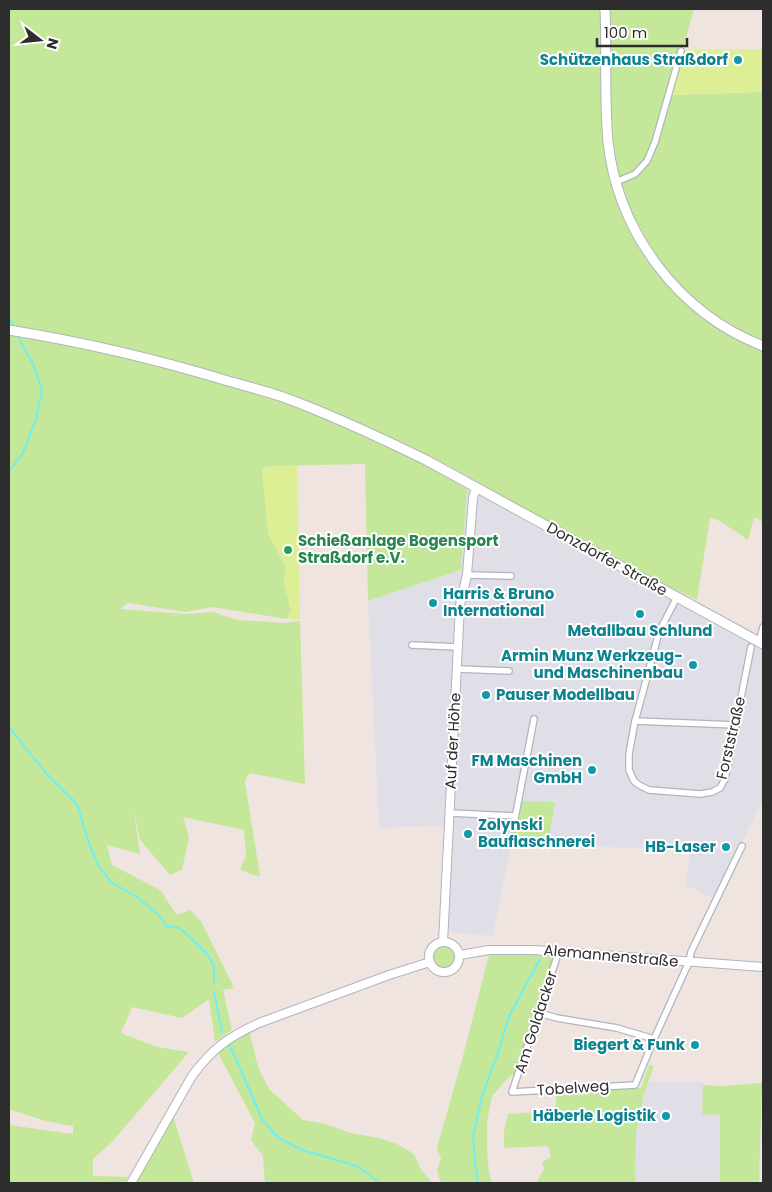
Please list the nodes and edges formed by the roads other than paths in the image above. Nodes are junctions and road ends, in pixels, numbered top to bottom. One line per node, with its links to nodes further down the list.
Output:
1 (605, 9): 3 (main road)
2 (681, 51): 3 (street)
3 (616, 182): 5 (main road)
4 (9, 330): 6 (main road, Donzdorfer Straße)
5 (763, 346)
6 (476, 488): 7 (street, Auf der Höhe); 9 (main road, Donzdorfer Straße)
7 (467, 575): 8 (street); 13 (street, Auf der Höhe)
8 (511, 576)
9 (677, 597): 11 (main road, Donzdorfer Straße); 18 (street, Forststraße)
10 (763, 627): 11 (street)
11 (761, 643)
12 (412, 645): 13 (street)
13 (458, 647): 15 (street, Auf der Höhe)
14 (751, 647): 19 (street, Forststraße)
15 (457, 669): 16 (street); 20 (street, Auf der Höhe)
16 (509, 671)
17 (534, 719): 21 (street)
18 (635, 721): 19 (street); 19 (street, Forststraße)
19 (736, 725)
20 (449, 813): 21 (street); 24 (street, Auf der Höhe)
21 (515, 816): 22 (street)
22 (513, 829)
23 (742, 846): 28 (street)
24 (443, 942): 26 (street); 27 (street)
25 (559, 951): 26 (street, Alemannenstraße); 28 (street, Alemannenstraße); 30 (street, Am Goldacker)
26 (460, 955): 27 (street)
27 (430, 962): 33 (street)
28 (689, 962): 29 (street, Alemannenstraße); 31 (street)
29 (763, 967)
30 (539, 1013): 31 (street); 32 (street, Am Goldacker)
31 (654, 1039): 32 (street, Tobelweg)
32 (512, 1092)
33 (131, 1183)

